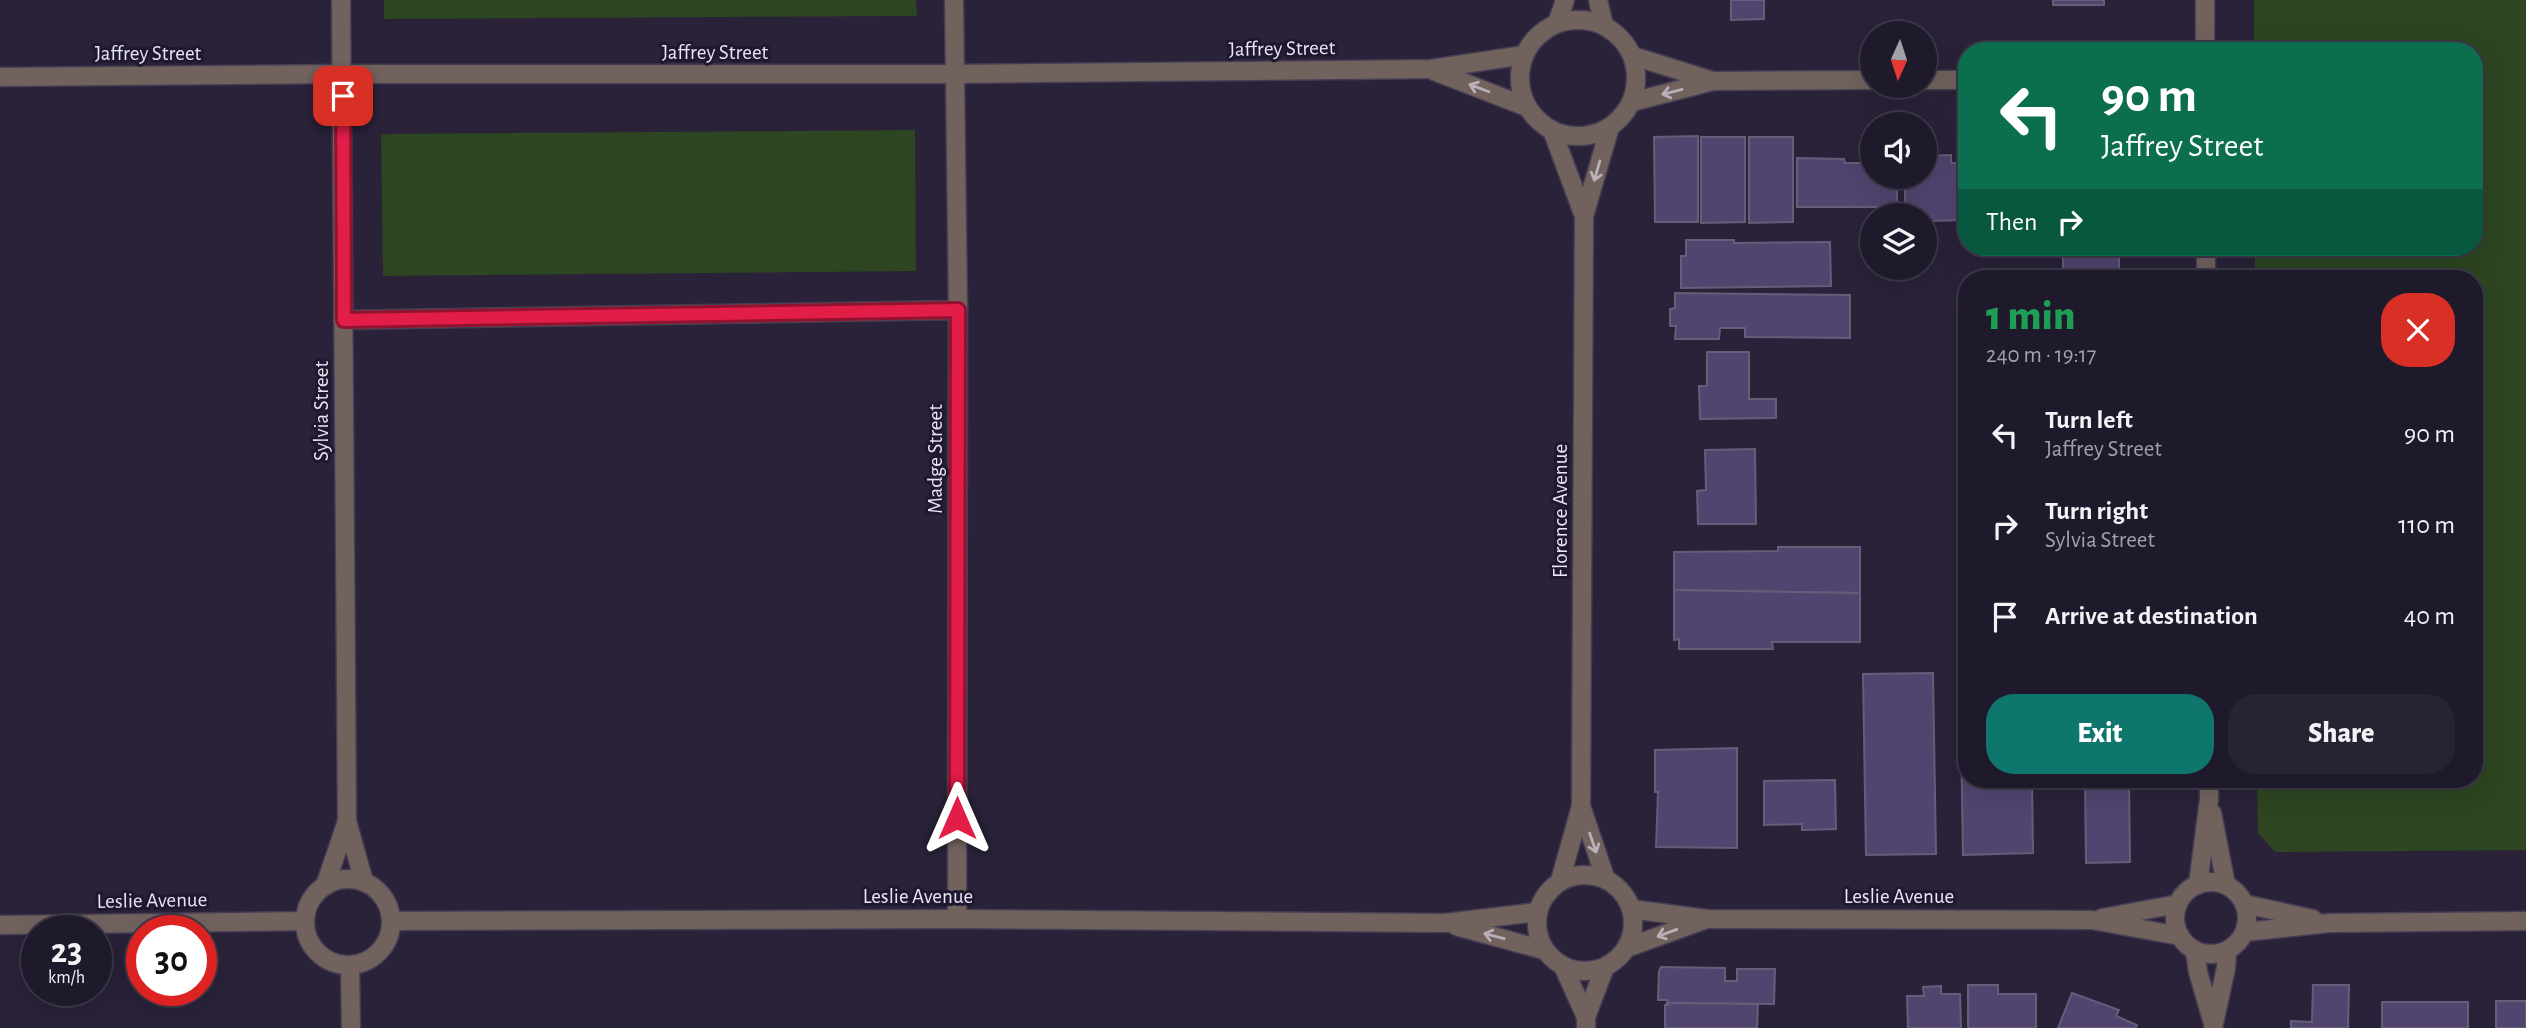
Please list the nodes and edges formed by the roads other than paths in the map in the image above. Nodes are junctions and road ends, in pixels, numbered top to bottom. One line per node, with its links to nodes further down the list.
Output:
1 (341, 0): 12 (street, Sylvia Street)
2 (954, 0): 13 (street, Madge Street)
3 (1565, 0): 6 (street)
4 (1598, 0): 7 (street)
5 (2205, 0): 8 (street)
6 (1558, 23): 7 (street); 9 (street)
7 (1604, 25): 10 (street)
8 (2205, 42)
9 (1524, 55): 11 (street, Jaffrey Street); 20 (street)
10 (1633, 56): 18 (street); 19 (street)
11 (1431, 69): 13 (street, Jaffrey Street); 20 (street, Jaffrey Street, one-way to 11)
12 (343, 74): 13 (street, Jaffrey Street); 14 (street, Jaffrey Street); 25 (street, Sylvia Street)
13 (954, 74): 24 (street, Madge Street)
14 (0, 77)
15 (1860, 80): 18 (street)
16 (1937, 80): 17 (street)
17 (1958, 80)
18 (1713, 81): 19 (street, one-way to 19)
19 (1632, 102): 21 (street)
20 (1527, 107): 22 (street)
21 (1610, 127): 22 (street); 23 (street, Florence Avenue, one-way to 23)
22 (1552, 130): 23 (street, Florence Avenue)
23 (1584, 216): 28 (street, Florence Avenue)
24 (958, 310): 25 (street); 40 (street, Madge Street)
25 (344, 320): 29 (street, Sylvia Street)
26 (2209, 788): 27 (street)
27 (2209, 799): 33 (street); 34 (street)
28 (1581, 806): 30 (street, Florence Avenue, one-way to 30); 31 (street, Florence Avenue)
29 (347, 821): 32 (street, Sylvia Street); 35 (street, Sylvia Street)
30 (1606, 880): 31 (street); 38 (street)
31 (1560, 881): 39 (street)
32 (365, 882): 35 (street); 44 (street)
33 (2198, 885): 34 (street); 36 (street)
34 (2226, 885): 37 (street)
35 (325, 886): 43 (street)
36 (2178, 904): 42 (street, Leslie Avenue); 50 (street)
37 (2245, 904): 47 (street); 49 (street)
38 (1631, 909): 41 (street, Leslie Avenue); 51 (street)
39 (1538, 912): 46 (street, Leslie Avenue); 52 (street)
40 (957, 919): 44 (street, Leslie Avenue); 46 (street, Leslie Avenue)
41 (1707, 919): 42 (street, Leslie Avenue); 51 (street, Leslie Avenue, one-way to 51)
42 (2092, 920): 50 (street, Leslie Avenue)
43 (305, 921): 48 (street, Leslie Avenue); 55 (street)
44 (392, 921): 55 (street)
45 (2526, 921): 47 (street)
46 (1445, 923): 52 (street, Leslie Avenue, one-way to 46)
47 (2329, 923): 49 (street)
48 (0, 925)
49 (2245, 932): 54 (street)
50 (2180, 936): 53 (street)
51 (1626, 948): 57 (street)
52 (1544, 950): 56 (street)
53 (2195, 951): 54 (street); 59 (street)
54 (2227, 951): 59 (street)
55 (350, 965): 60 (street)
56 (1563, 967): 57 (street); 58 (street)
57 (1605, 967): 58 (street)
58 (1586, 1023)
59 (2213, 1026)
60 (351, 1028)

